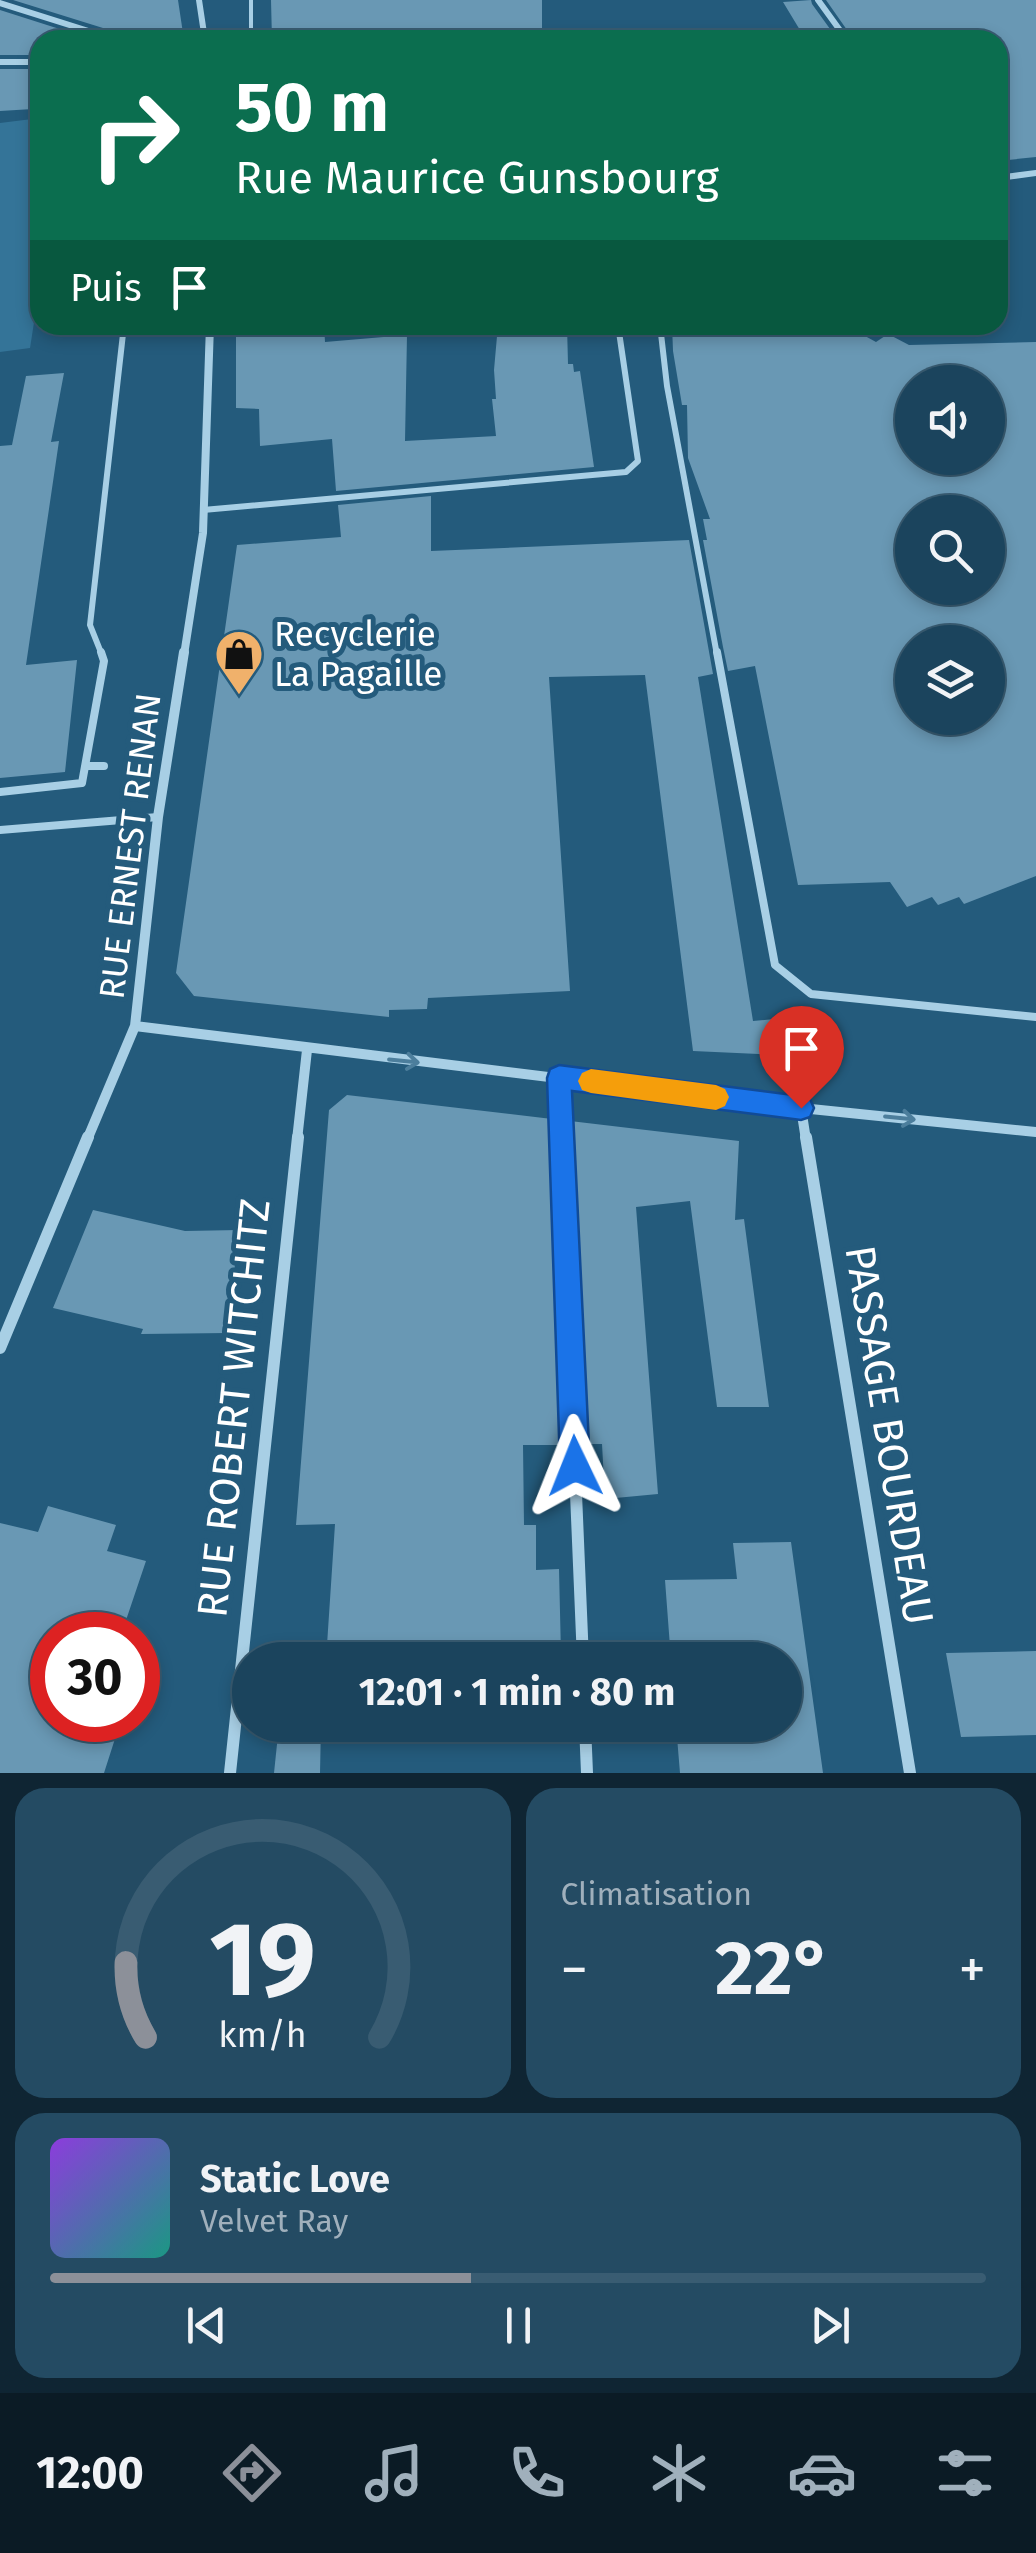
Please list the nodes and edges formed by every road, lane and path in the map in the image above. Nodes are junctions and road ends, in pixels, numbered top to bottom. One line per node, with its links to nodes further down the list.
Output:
1 (198, 0): 6 (street)
2 (251, 0): 7 (lane)
3 (818, 0): 8 (street)
4 (0, 3): 5 (street)
5 (85, 30)
6 (202, 30)
7 (251, 30)
8 (839, 30)
9 (0, 62): 10 (street)
10 (30, 62)
11 (1036, 173): 12 (street)
12 (1008, 177)
13 (123, 335): 18 (lane)
14 (210, 335): 17 (street, RUE ERNEST RENAN)
15 (619, 335): 17 (lane)
16 (661, 335): 23 (lane)
17 (203, 510): 21 (street, RUE ERNEST RENAN)
18 (86, 766): 19 (lane); 20 (lane)
19 (104, 766)
20 (0, 792)
21 (158, 817): 22 (lane); 24 (street, RUE ERNEST RENAN)
22 (0, 830)
23 (1036, 1017)
24 (135, 1026): 25 (street); 29 (street, RUE ERNEST RENAN)
25 (307, 1050): 26 (street, one-way to 26); 32 (street, RUE ROBERT WITCHITZ)
26 (559, 1078): 27 (street); 30 (street)
27 (801, 1108): 28 (street, one-way to 28); 34 (street, PASSAGE BOURDEAU)
28 (1036, 1132)
29 (0, 1348)
30 (581, 1642)
31 (586, 1742): 33 (street)
32 (230, 1773)
33 (587, 1773)
34 (910, 1773)

